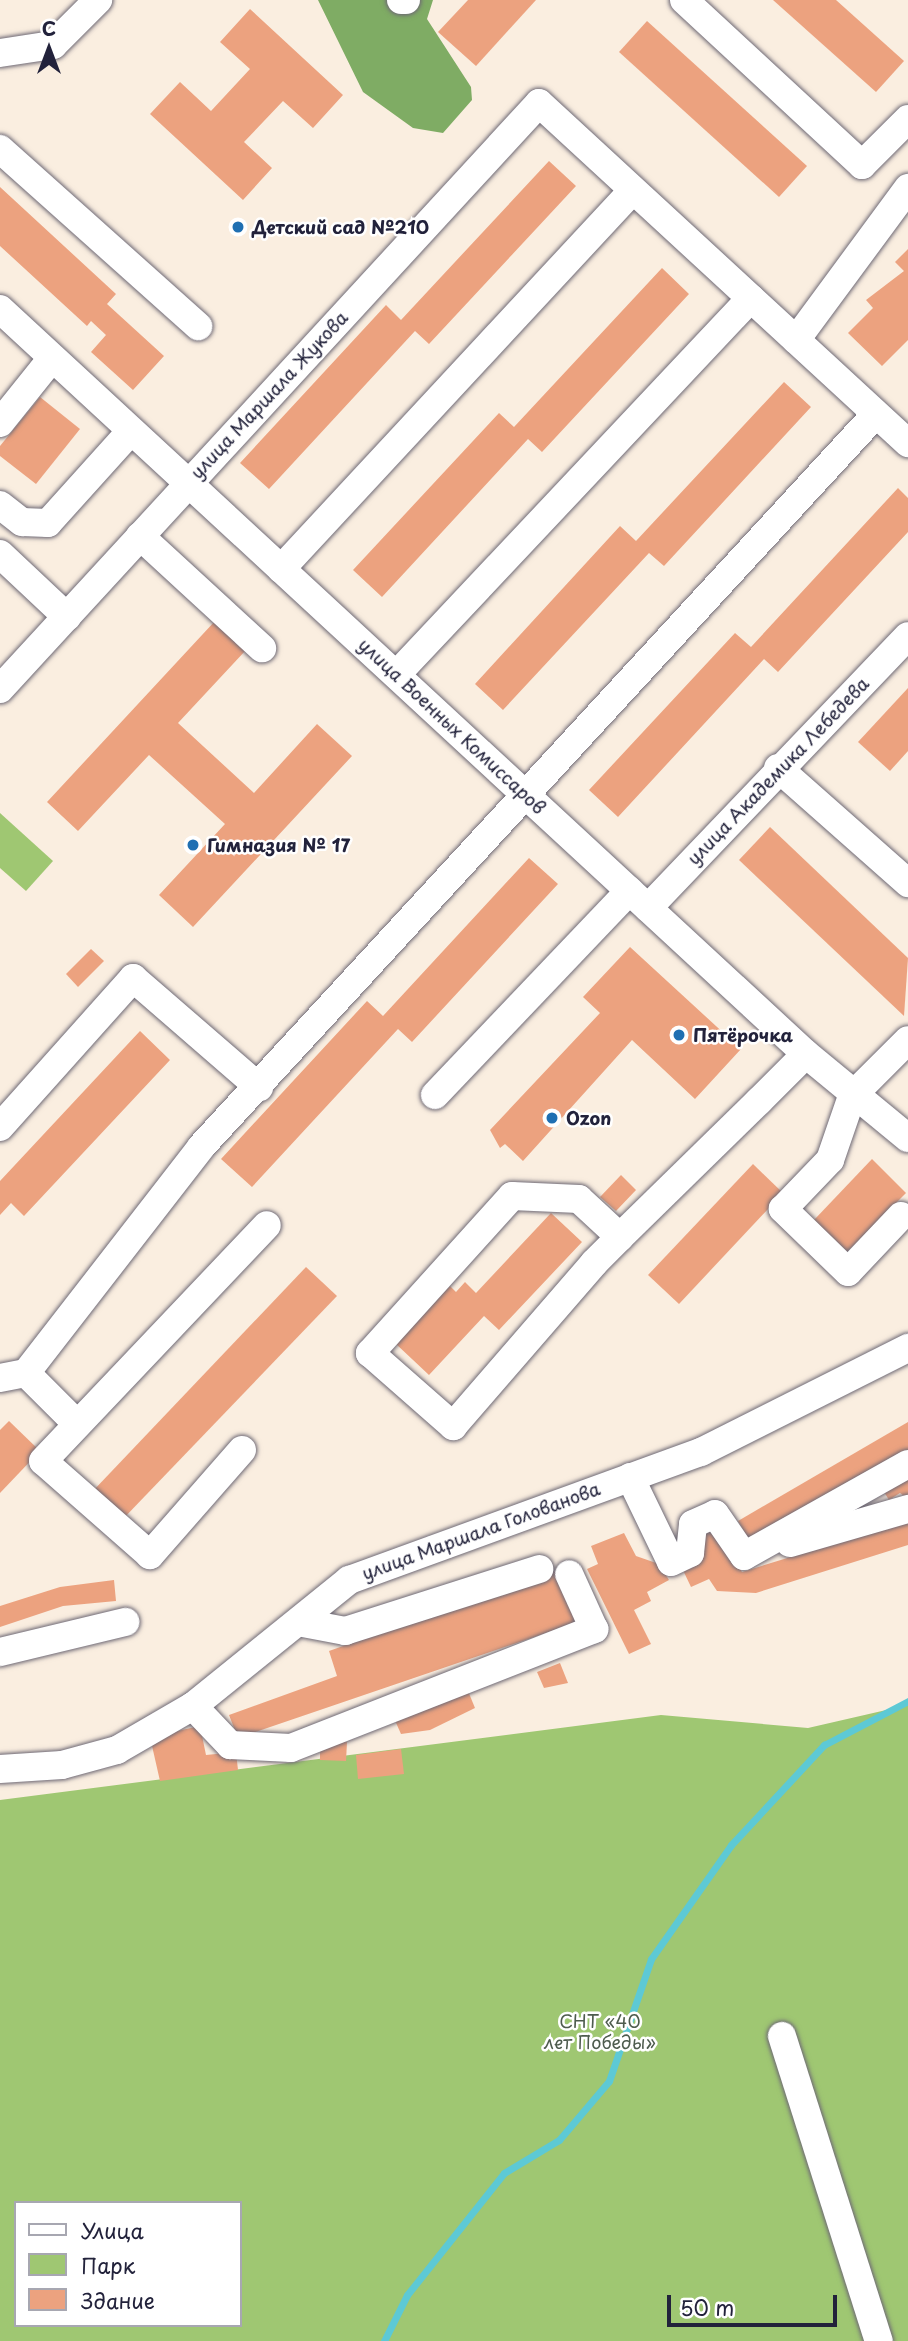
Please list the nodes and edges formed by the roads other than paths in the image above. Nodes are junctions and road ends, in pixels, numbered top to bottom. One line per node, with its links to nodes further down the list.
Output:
1 (98, 0): 3 (street)
2 (684, 0): 4 (street)
3 (0, 53)
4 (908, 119)
5 (0, 149): 10 (street)
6 (908, 188): 11 (street)
7 (633, 190): 8 (street); 17 (street, улица Маршала Жукова); 21 (street)
8 (751, 298): 11 (street); 25 (street)
9 (0, 309): 12 (street, улица Военных Комиссаров)
10 (198, 326)
11 (796, 340): 13 (street)
12 (52, 358): 14 (street); 15 (street, улица Военных Комиссаров)
13 (876, 414): 16 (street); 28 (street)
14 (0, 423)
15 (130, 432): 17 (street, улица Военных Комиссаров); 18 (street)
16 (908, 443)
17 (187, 484): 19 (street, улица Маршала Жукова); 21 (street, улица Военных Комиссаров)
18 (0, 505)
19 (140, 536): 22 (street, улица Маршала Жукова); 24 (street)
20 (0, 554): 22 (street)
21 (281, 569): 25 (street, улица Военных Комиссаров)
22 (67, 617): 26 (street, улица Маршала Жукова)
23 (908, 636): 27 (street, улица Академика Лебедева)
24 (262, 648)
25 (397, 674): 28 (street, улица Военных Комиссаров)
26 (0, 689)
27 (778, 768): 29 (street); 30 (street, улица Академика Лебедева)
28 (528, 797): 30 (street, улица Военных Комиссаров); 33 (street)
29 (908, 883)
30 (639, 900): 32 (street, улица Военных Комиссаров); 34 (street, улица Академика Лебедева)
31 (908, 1041): 35 (street)
32 (806, 1054): 35 (street, улица Военных Комиссаров); 40 (street)
33 (259, 1087): 36 (street); 42 (street)
34 (435, 1095)
35 (852, 1096): 37 (street, улица Военных Комиссаров); 38 (street)
36 (0, 1127)
37 (908, 1138)
38 (901, 1216)
39 (267, 1225): 43 (street)
40 (620, 1237): 40 (street)
41 (908, 1348): 46 (street, улица Маршала Голованова)
42 (13, 1375): 43 (street)
43 (76, 1423): 44 (street)
44 (242, 1450)
45 (908, 1464): 48 (street)
46 (630, 1476): 48 (street); 52 (street, улица Маршала Голованова)
47 (908, 1509): 48 (street)
48 (744, 1556)
49 (539, 1569): 52 (street)
50 (569, 1574): 54 (street)
51 (125, 1622): 53 (street)
52 (303, 1623): 54 (street, улица Маршала Голованова)
53 (0, 1652)
54 (193, 1706): 55 (street, улица Маршала Голованова)
55 (0, 1769)
56 (782, 2036): 57 (street)
57 (879, 2341)

